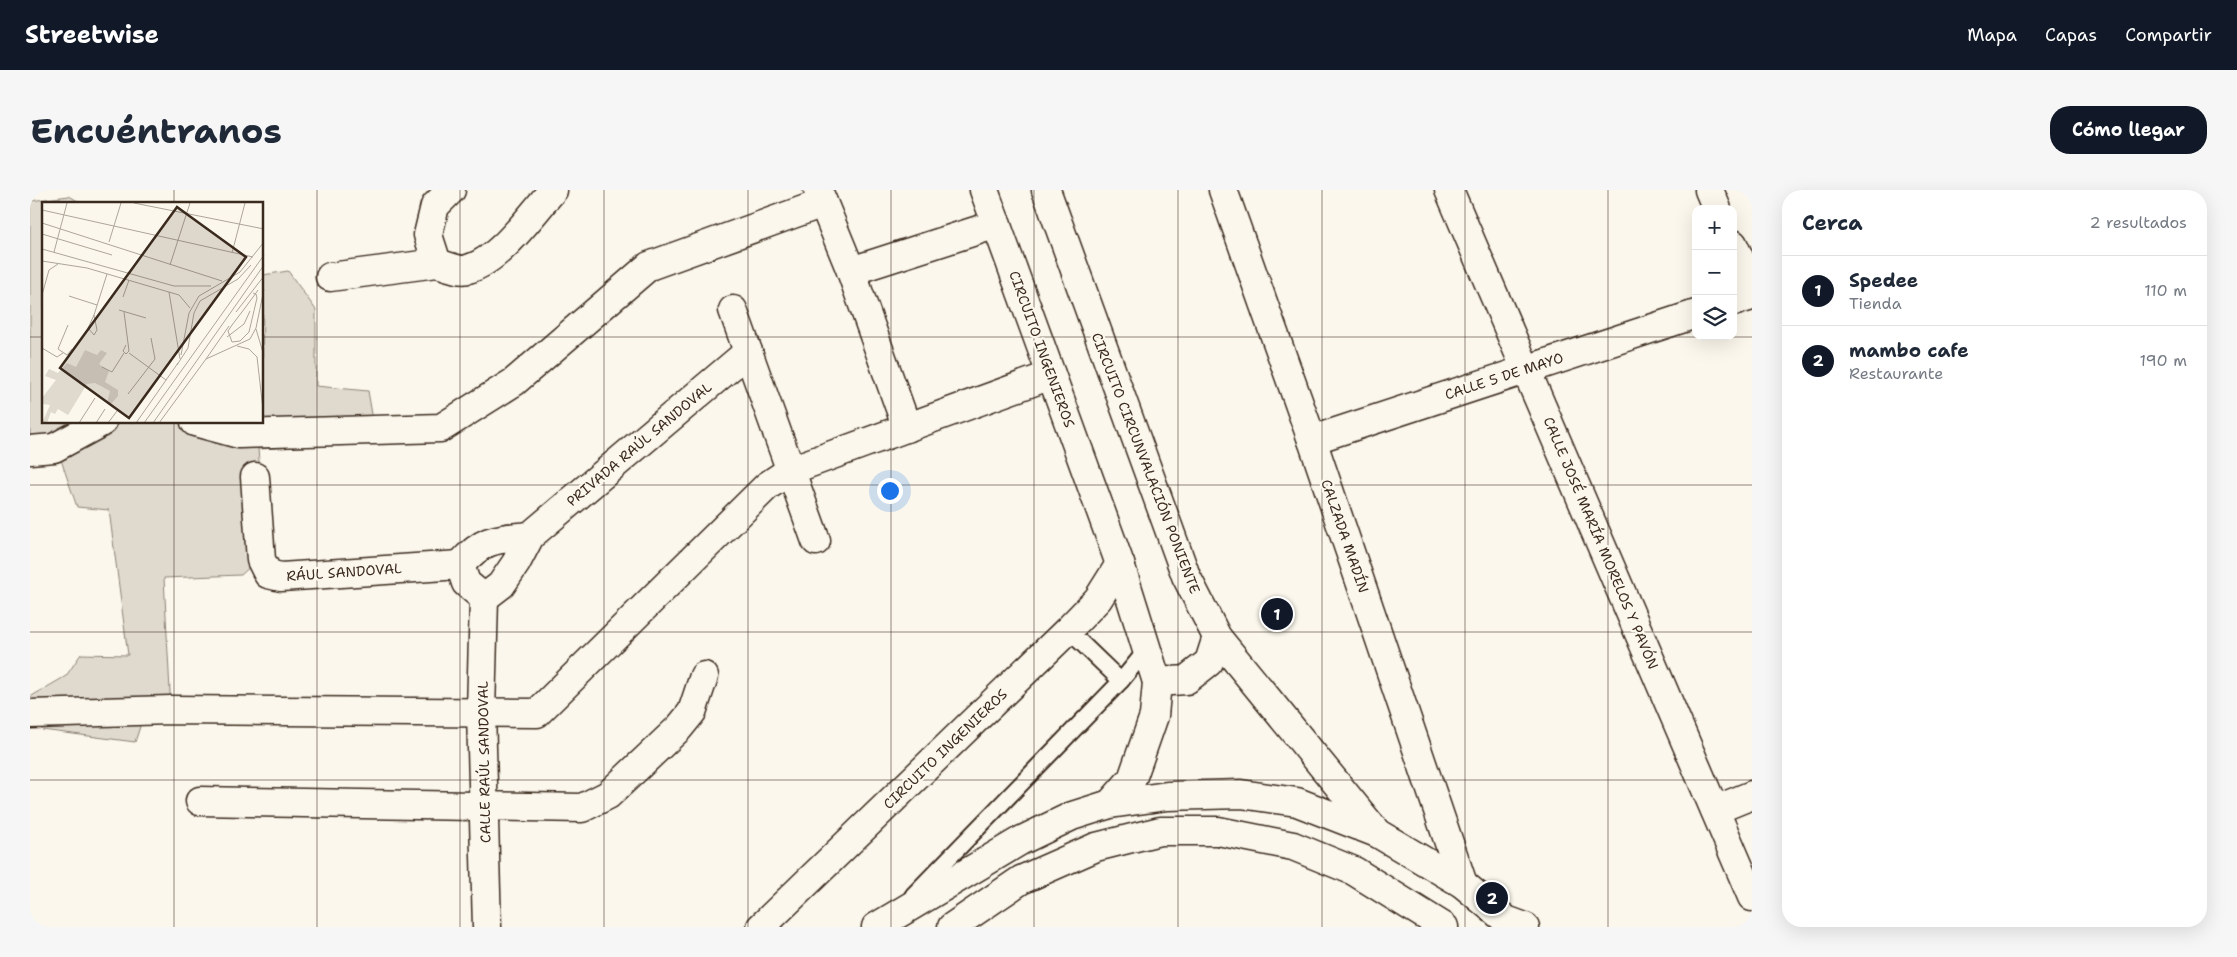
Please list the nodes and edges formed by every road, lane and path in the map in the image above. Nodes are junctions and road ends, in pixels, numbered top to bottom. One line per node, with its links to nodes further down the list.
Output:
1 (451, 190): 12 (main road)
2 (553, 190): 12 (main road)
3 (984, 190): 10 (main road, CIRCUITO INGENIEROS)
4 (1046, 190): 36 (main road, CIRCUITO CIRCUNVALACIÓN PONIENTE)
5 (1223, 190): 26 (main road, CALZADA MADÍN)
6 (1449, 190): 21 (main road, CALLE JOSÉ MARÍA MORELOS Y PAVÓN)
7 (1709, 190): 9 (main road)
8 (821, 196): 13 (main road); 24 (main road)
9 (1715, 205)
10 (997, 224): 13 (main road); 22 (main road, CIRCUITO INGENIEROS)
11 (1736, 250): 15 (main road)
12 (437, 264): 14 (main road)
13 (851, 271): 25 (main road)
14 (330, 277)
15 (1752, 286)
16 (1752, 296): 17 (main road)
17 (1737, 301)
18 (733, 310): 20 (main road)
19 (1692, 315): 21 (main road, CALLE 5 DE MAYO)
20 (748, 352): 28 (main road); 30 (main road, PRIVADA RAÚL SANDOVAL)
21 (1527, 368): 26 (main road, CALLE 5 DE MAYO); 47 (main road, CALLE JOSÉ MARÍA MORELOS Y PAVÓN)
22 (1051, 374): 25 (main road); 32 (main road, CIRCUITO INGENIEROS)
23 (98, 424): 27 (main road)
24 (202, 424)
25 (907, 428): 28 (main road)
26 (1312, 440): 49 (main road, CALZADA MADÍN)
27 (30, 450)
28 (791, 470): 31 (main road); 41 (main road)
29 (255, 477): 33 (main road, RÁUL SANDOVAL)
30 (530, 536): 33 (main road); 34 (main road)
31 (816, 540)
32 (1120, 564): 35 (main road, CIRCUITO INGENIEROS); 37 (main road, CIRCUITO INGENIEROS)
33 (460, 565): 34 (main road)
34 (484, 598): 41 (main road, CALLE RAÚL SANDOVAL)
35 (1068, 630): 39 (lane); 53 (main road, CIRCUITO INGENIEROS)
36 (1217, 637): 40 (main road); 48 (main road, CIRCUITO CIRCUNVALACIÓN PONIENTE)
37 (1148, 648): 39 (lane); 40 (main road, CIRCUITO INGENIEROS)
38 (704, 676): 46 (main road)
39 (1121, 681): 51 (lane)
40 (1157, 682): 45 (main road, CIRCUITO INGENIEROS)
41 (481, 712): 42 (main road); 46 (main road, CALLE RAÚL SANDOVAL)
42 (30, 714)
43 (1752, 795): 47 (main road)
44 (200, 801): 46 (main road)
45 (1110, 804): 48 (main road); 51 (main road)
46 (484, 806): 52 (main road, CALLE RAÚL SANDOVAL)
47 (1715, 810): 50 (main road, CALLE JOSÉ MARÍA MORELOS Y PAVÓN)
48 (1377, 832): 49 (main road)
49 (1462, 884): 56 (main road)
50 (1752, 897)
51 (881, 924)
52 (487, 927)
53 (761, 927)
54 (952, 927): 55 (main road)
55 (1444, 927)
56 (1525, 927)

